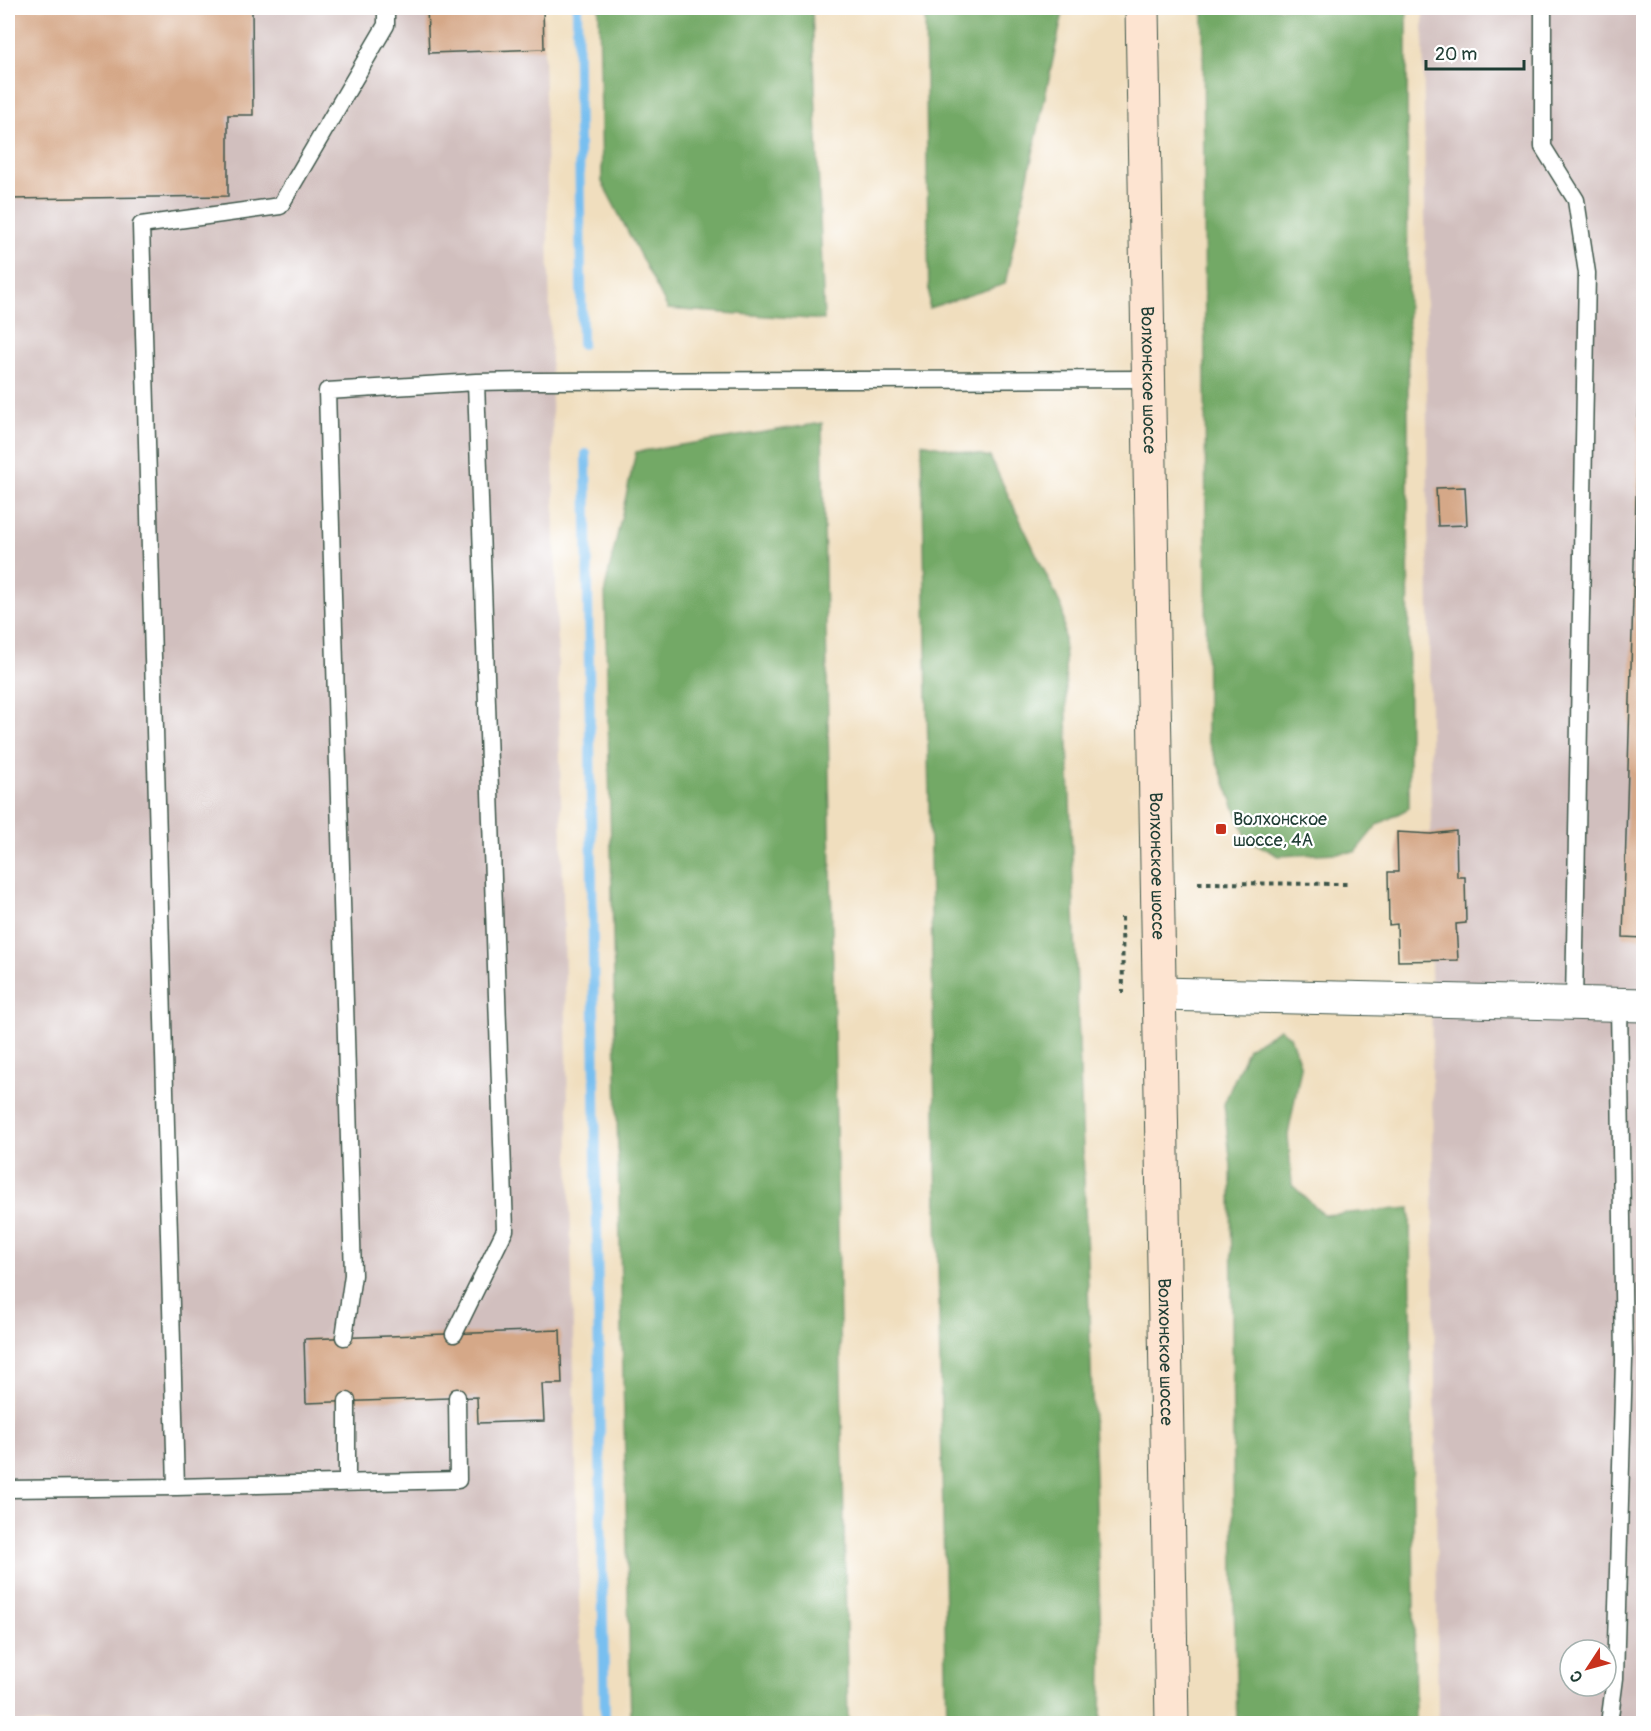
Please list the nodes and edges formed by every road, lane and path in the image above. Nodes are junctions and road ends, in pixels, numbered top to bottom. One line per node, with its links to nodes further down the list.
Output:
1 (386, 8): 18 (lane)
2 (1142, 8): 4 (main road, Волхонское шоссе)
3 (1543, 8): 11 (lane)
4 (1149, 379): 5 (lane); 10 (main road, Волхонское шоссе)
5 (476, 382): 13 (lane); 14 (lane)
6 (1198, 883): 7 (path)
7 (1347, 884)
8 (1122, 917): 9 (path)
9 (1123, 993)
10 (1160, 994): 11 (street); 20 (main road, Волхонское шоссе)
11 (1574, 1004): 12 (street)
12 (1632, 1005): 21 (lane)
13 (454, 1334)
14 (345, 1337)
15 (457, 1397): 17 (lane)
16 (347, 1401): 17 (lane)
17 (347, 1482): 18 (lane)
18 (176, 1487): 19 (lane)
19 (8, 1489)
20 (1172, 1724)
21 (1609, 1724)

